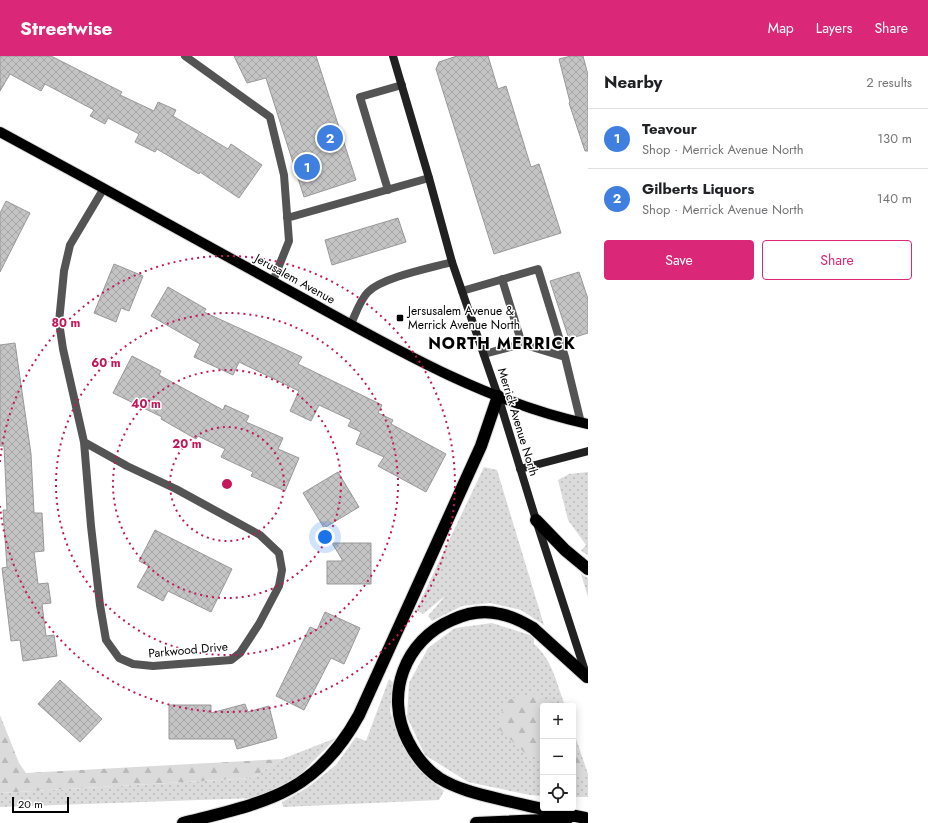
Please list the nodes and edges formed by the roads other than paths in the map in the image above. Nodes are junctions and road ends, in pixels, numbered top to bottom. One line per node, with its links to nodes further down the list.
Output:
1 (185, 56): 8 (street)
2 (393, 56): 3 (main road, Merrick Avenue North)
3 (402, 84): 5 (main road, Merrick Avenue North); 7 (street)
4 (0, 132): 6 (main road, Jerusalem Avenue)
5 (429, 178): 7 (street); 9 (main road, Merrick Avenue North)
6 (104, 188): 11 (main road, Jerusalem Avenue); 19 (street, Parkwood Drive)
7 (388, 190): 8 (street)
8 (287, 218): 11 (street)
9 (452, 262): 12 (main road, Merrick Avenue North); 13 (street)
10 (502, 279): 12 (street); 14 (street); 16 (street)
11 (273, 282): 13 (main road, Jerusalem Avenue)
12 (462, 291): 15 (main road, Merrick Avenue North)
13 (350, 324): 17 (main road, Jerusalem Avenue)
14 (522, 344): 15 (street); 16 (street)
15 (484, 354): 17 (main road, Merrick Avenue North)
16 (565, 357): 18 (street)
17 (498, 396): 18 (main road, Jerusalem Avenue); 21 (main road, Merrick Avenue North); 26 (highway)
18 (585, 424)
19 (84, 442): 19 (street, Parkwood Drive)
20 (588, 451): 21 (main road)
21 (520, 469): 22 (main road, Merrick Avenue North)
22 (536, 520): 23 (highway); 24 (main road, Merrick Avenue North)
23 (588, 569)
24 (588, 679): 25 (highway)
25 (586, 818): 27 (highway)
26 (183, 823)
27 (476, 823)

